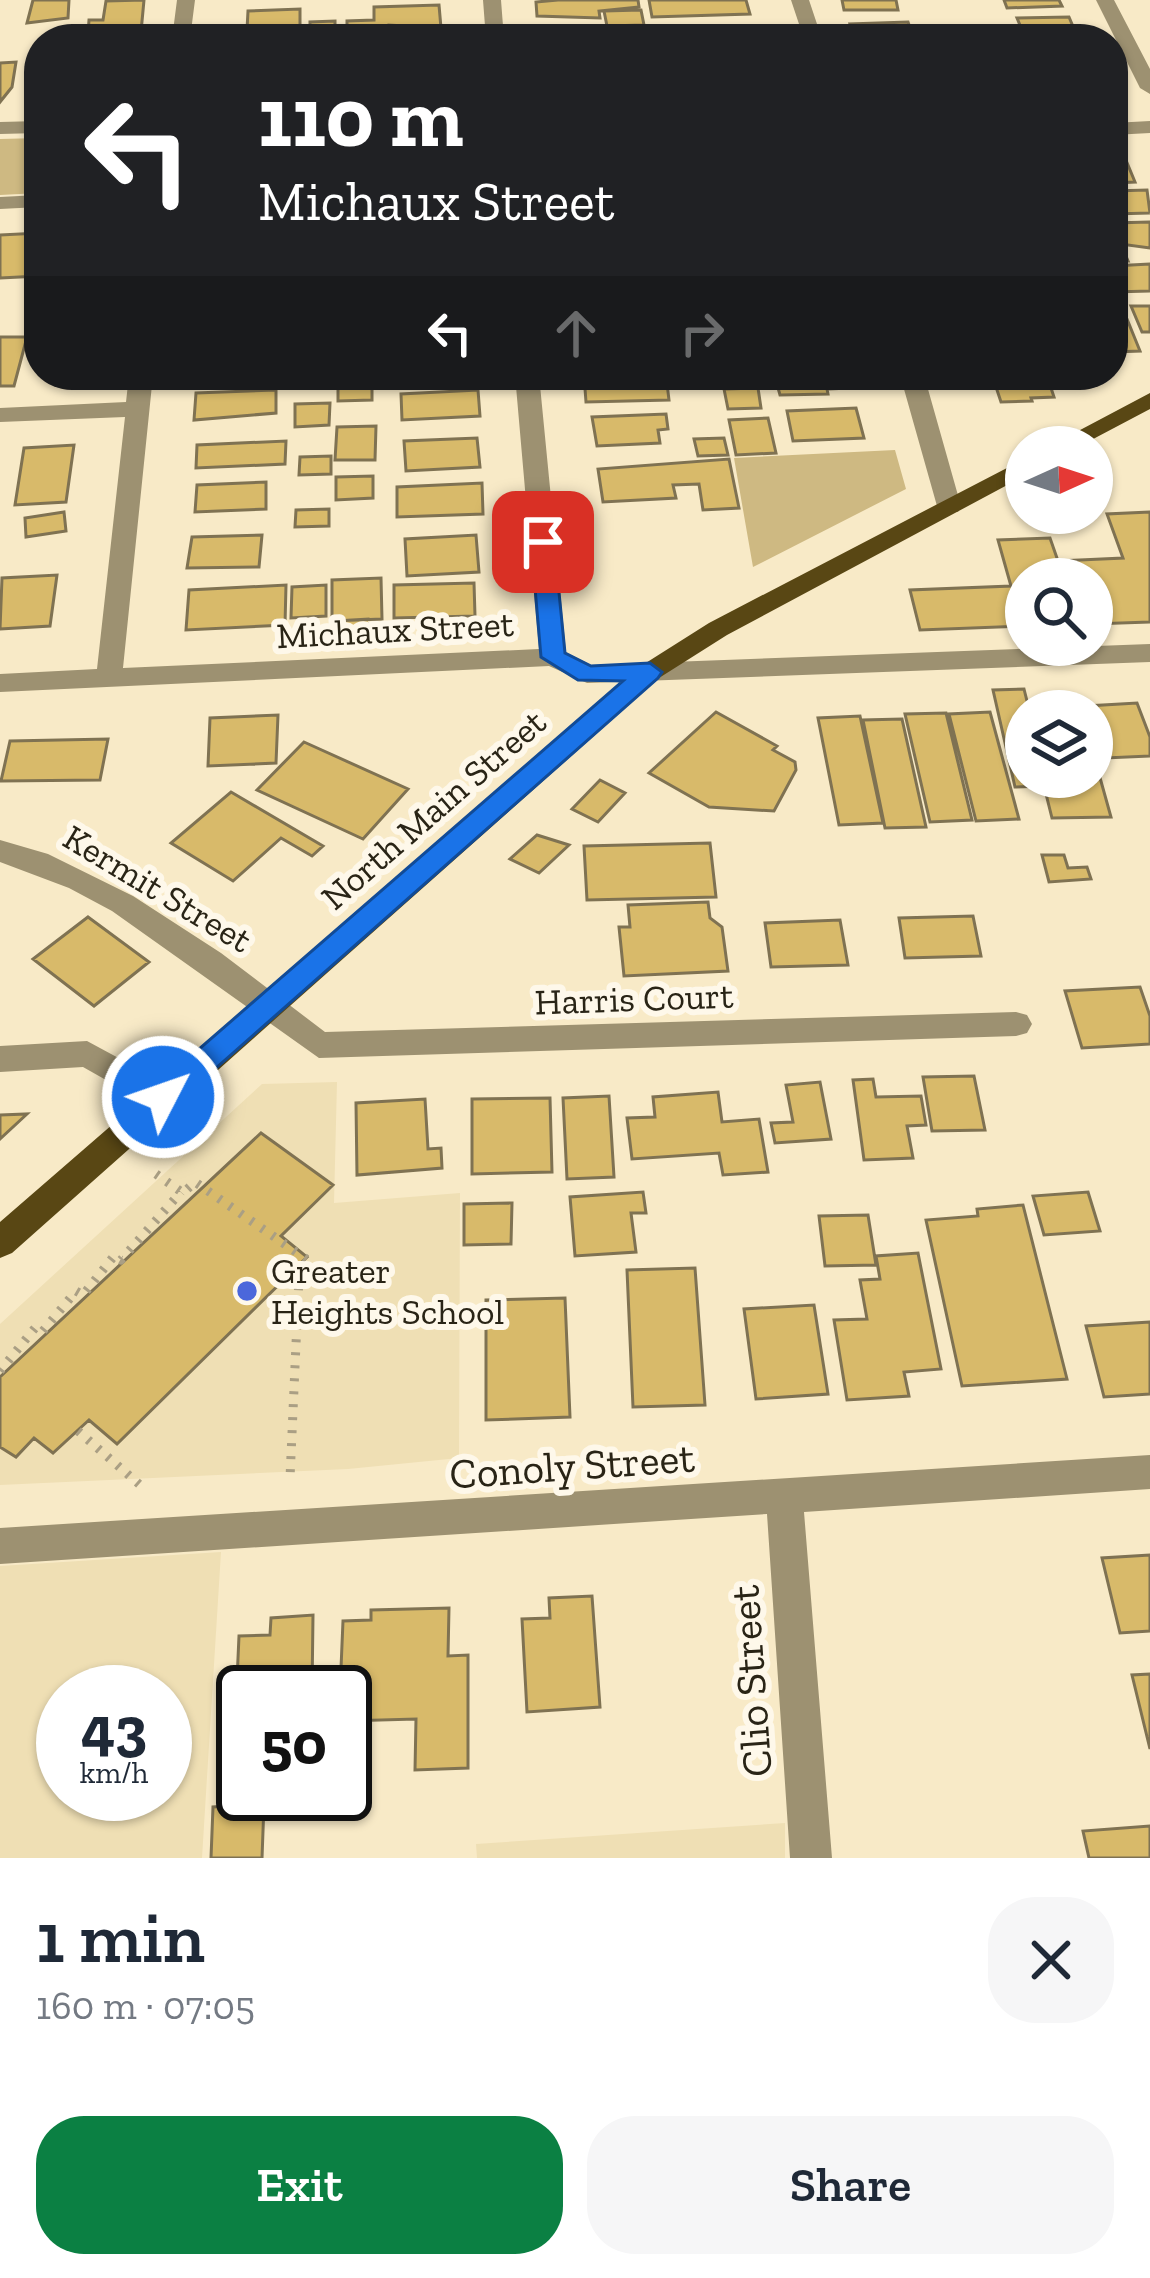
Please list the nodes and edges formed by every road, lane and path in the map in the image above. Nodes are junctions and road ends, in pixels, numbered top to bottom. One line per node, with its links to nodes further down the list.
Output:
1 (1128, 45): 2 (street)
2 (1150, 88)
3 (139, 390): 7 (street)
4 (528, 390): 13 (street)
5 (916, 390): 11 (street)
6 (1150, 400): 9 (main road)
7 (136, 409): 8 (street); 15 (street)
8 (0, 415)
9 (1100, 426)
10 (1005, 476): 11 (main road, North Main Street)
11 (949, 506): 14 (main road, North Main Street)
12 (1150, 653): 14 (street, Michaux Street)
13 (553, 657): 14 (street, Michaux Street); 15 (street, Michaux Street)
14 (650, 672): 18 (main road, North Main Street)
15 (109, 678): 16 (street, Michaux Street)
16 (0, 683)
17 (0, 851): 18 (street, Kermit Street)
18 (271, 1004): 19 (street, Harris Court); 21 (main road, North Main Street)
19 (1016, 1024)
20 (0, 1059): 21 (street)
21 (163, 1097): 24 (main road, North Main Street)
22 (156, 1174): 23 (path)
23 (181, 1192): 25 (path); 28 (path)
24 (0, 1243)
25 (0, 1371)
26 (78, 1431): 29 (path)
27 (1150, 1472): 30 (street, Conoly Street)
28 (290, 1478)
29 (140, 1485)
30 (784, 1496): 31 (street, Conoly Street); 32 (street, Clio Street)
31 (0, 1546)
32 (811, 1858)

